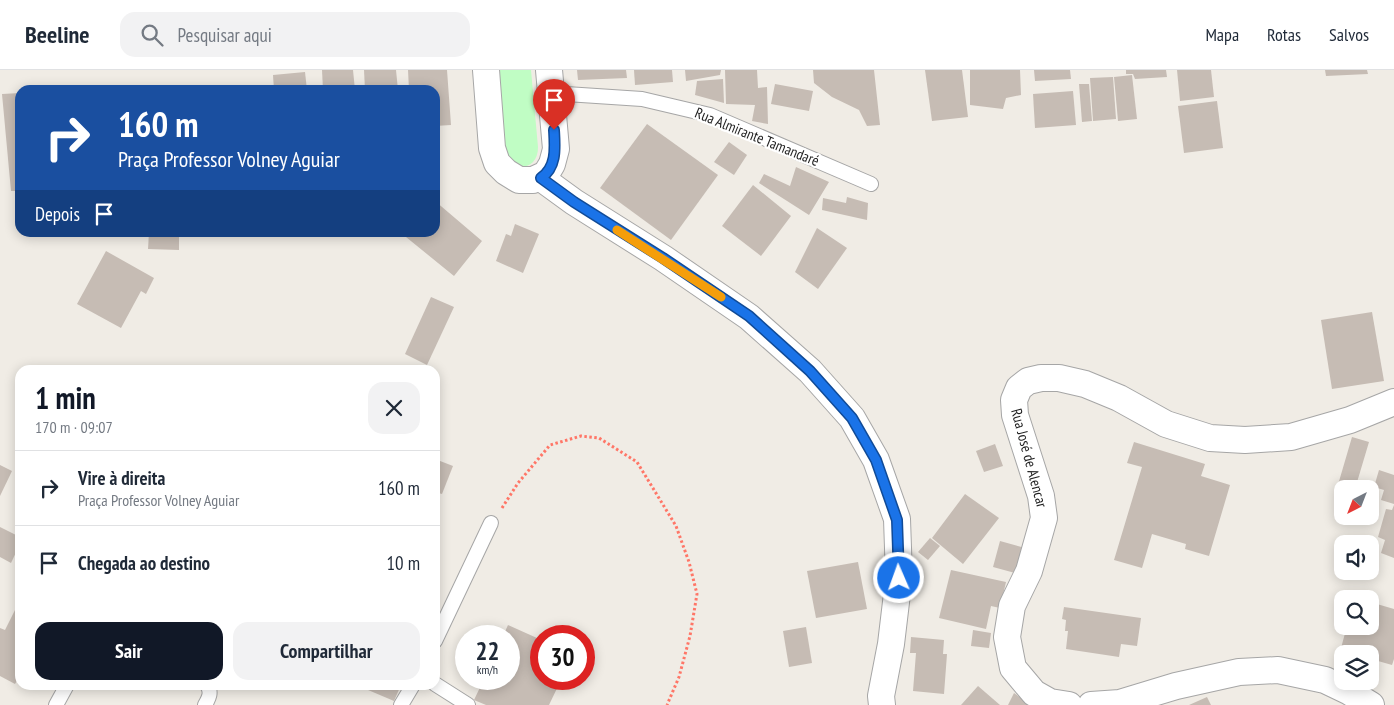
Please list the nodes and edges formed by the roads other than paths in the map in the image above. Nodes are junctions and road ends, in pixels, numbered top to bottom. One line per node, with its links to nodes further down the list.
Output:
1 (486, 70): 3 (street)
2 (550, 81): 3 (street); 4 (lane, Rua Almirante Tamandaré)
3 (541, 178): 16 (street)
4 (871, 184)
5 (1394, 402): 17 (street, Rua José de Alencar)
6 (492, 523): 7 (lane)
7 (440, 631)
8 (440, 687): 15 (lane)
9 (65, 690): 12 (lane)
10 (209, 690): 13 (lane)
11 (410, 690): 14 (lane)
12 (56, 705)
13 (205, 705)
14 (401, 705)
15 (468, 705)
16 (882, 705)
17 (1069, 705)
18 (1091, 705): 19 (street)
19 (1371, 705)

